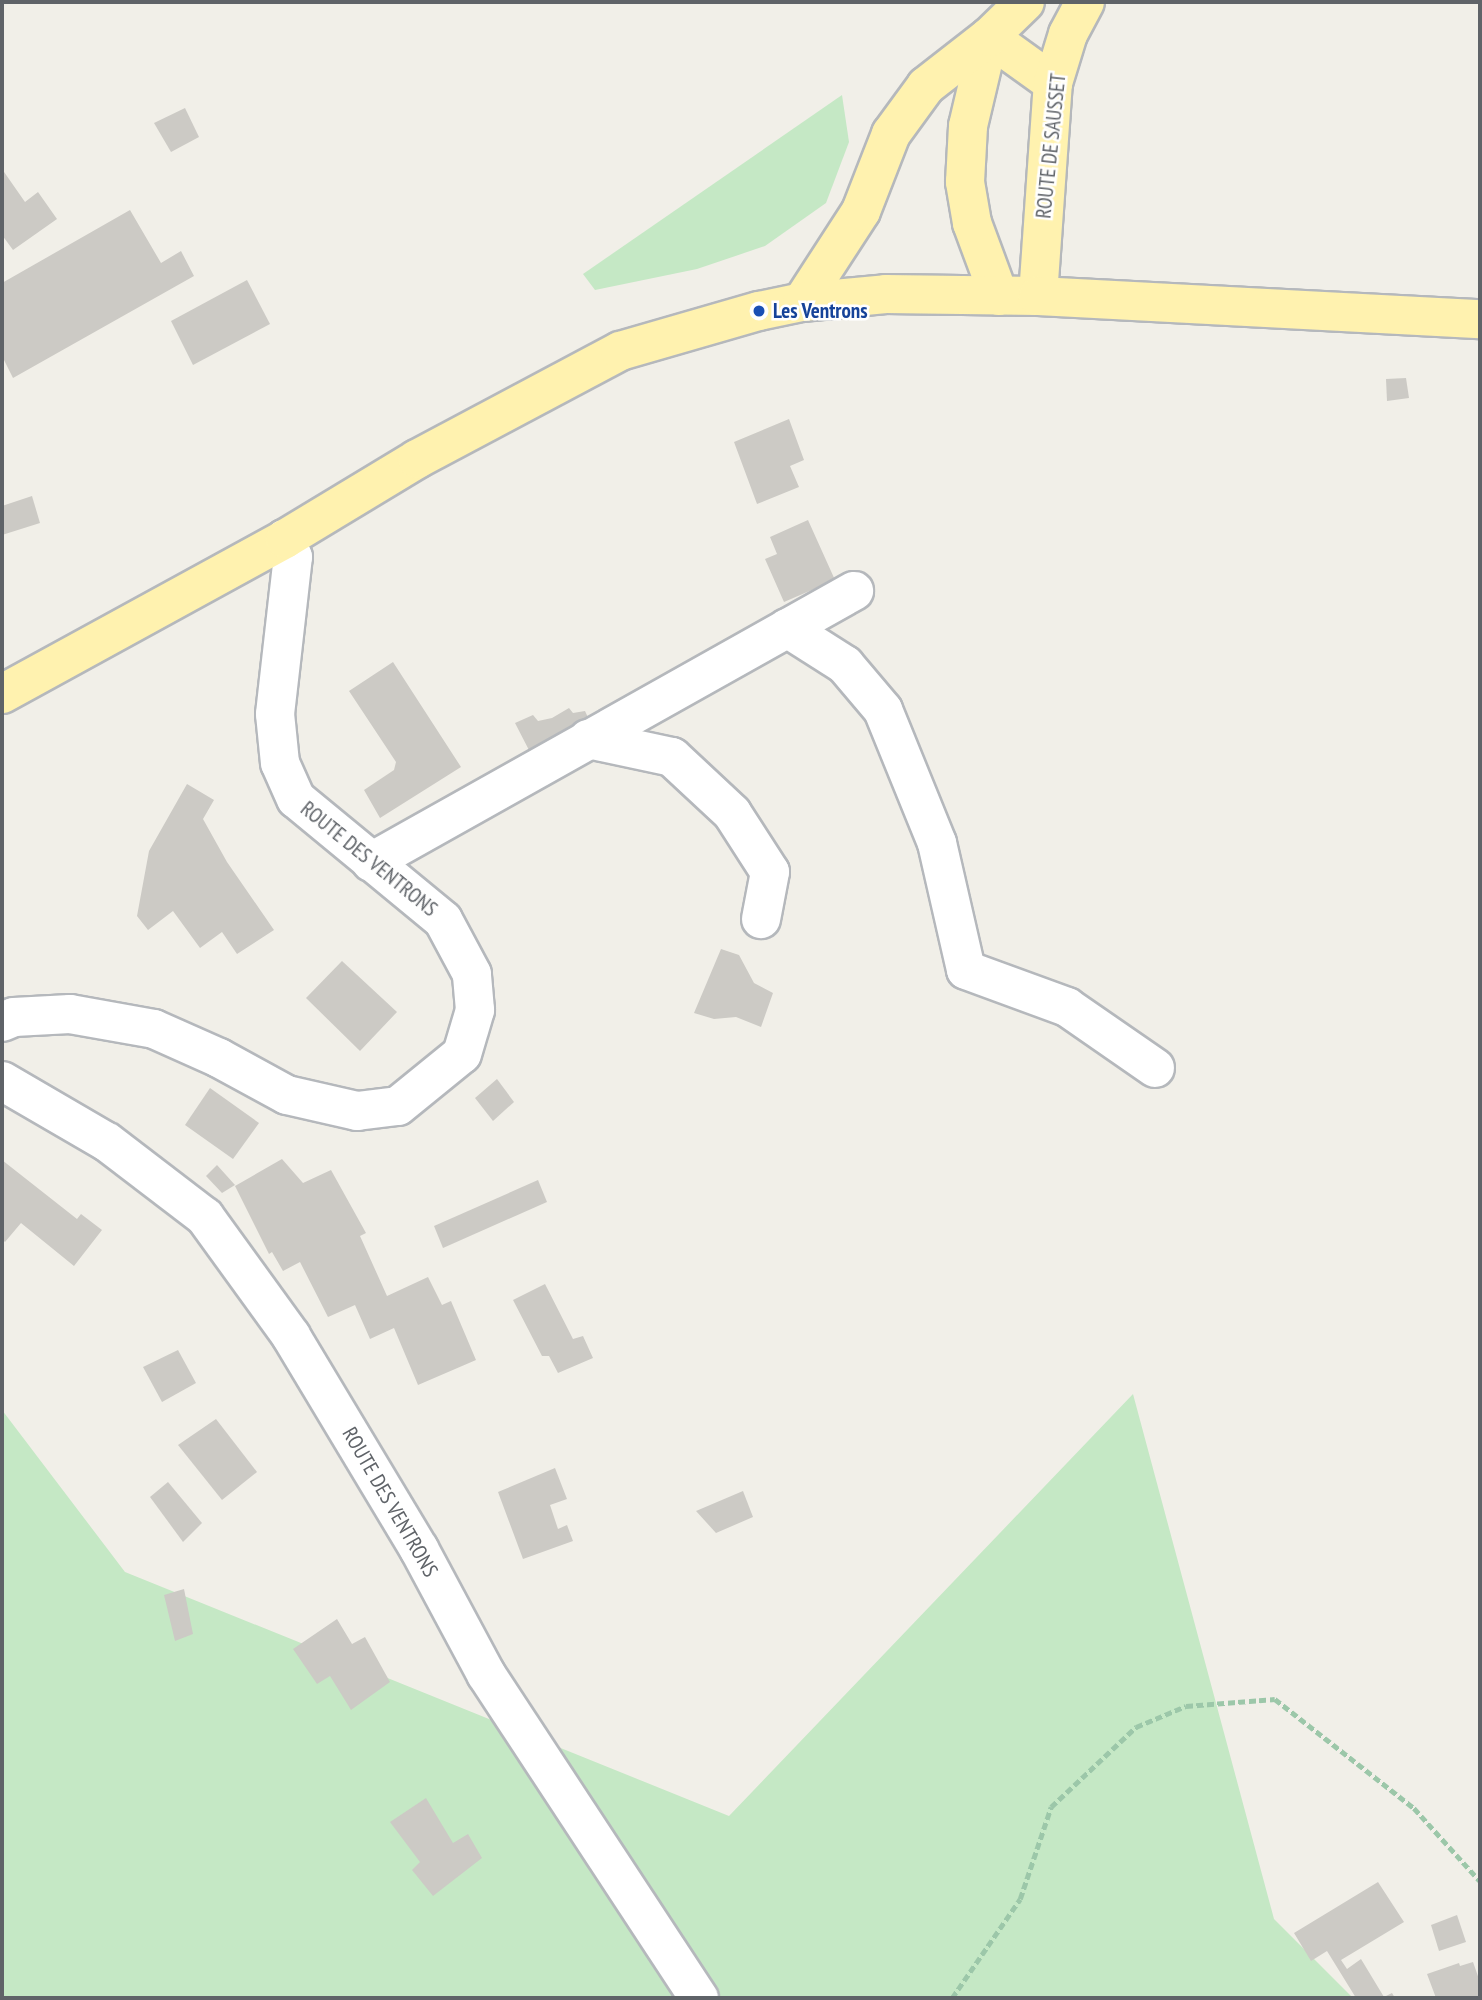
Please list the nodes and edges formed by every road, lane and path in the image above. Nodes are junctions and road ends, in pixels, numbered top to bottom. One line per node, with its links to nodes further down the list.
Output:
1 (1025, 2): 3 (main road)
2 (1085, 2): 4 (main road, ROUTE DE SAUSSET)
3 (989, 37): 4 (main road); 5 (main road); 7 (main road)
4 (1054, 83): 6 (main road, ROUTE DE SAUSSET)
5 (999, 296): 6 (main road); 7 (main road)
6 (1038, 296): 8 (main road)
7 (802, 302): 9 (main road)
8 (1480, 319)
9 (285, 539): 12 (main road); 14 (street, ROUTE DES VENTRONS)
10 (854, 590): 11 (street)
11 (787, 628): 13 (street); 17 (street)
12 (2, 694)
13 (588, 739): 14 (street); 15 (street)
14 (371, 862): 16 (street, ROUTE DES VENTRONS)
15 (761, 919)
16 (2, 1023)
17 (1155, 1068)
18 (2, 1081): 20 (street, ROUTE DES VENTRONS)
19 (1480, 1881): 21 (path)
20 (699, 1998)
21 (952, 1998)

